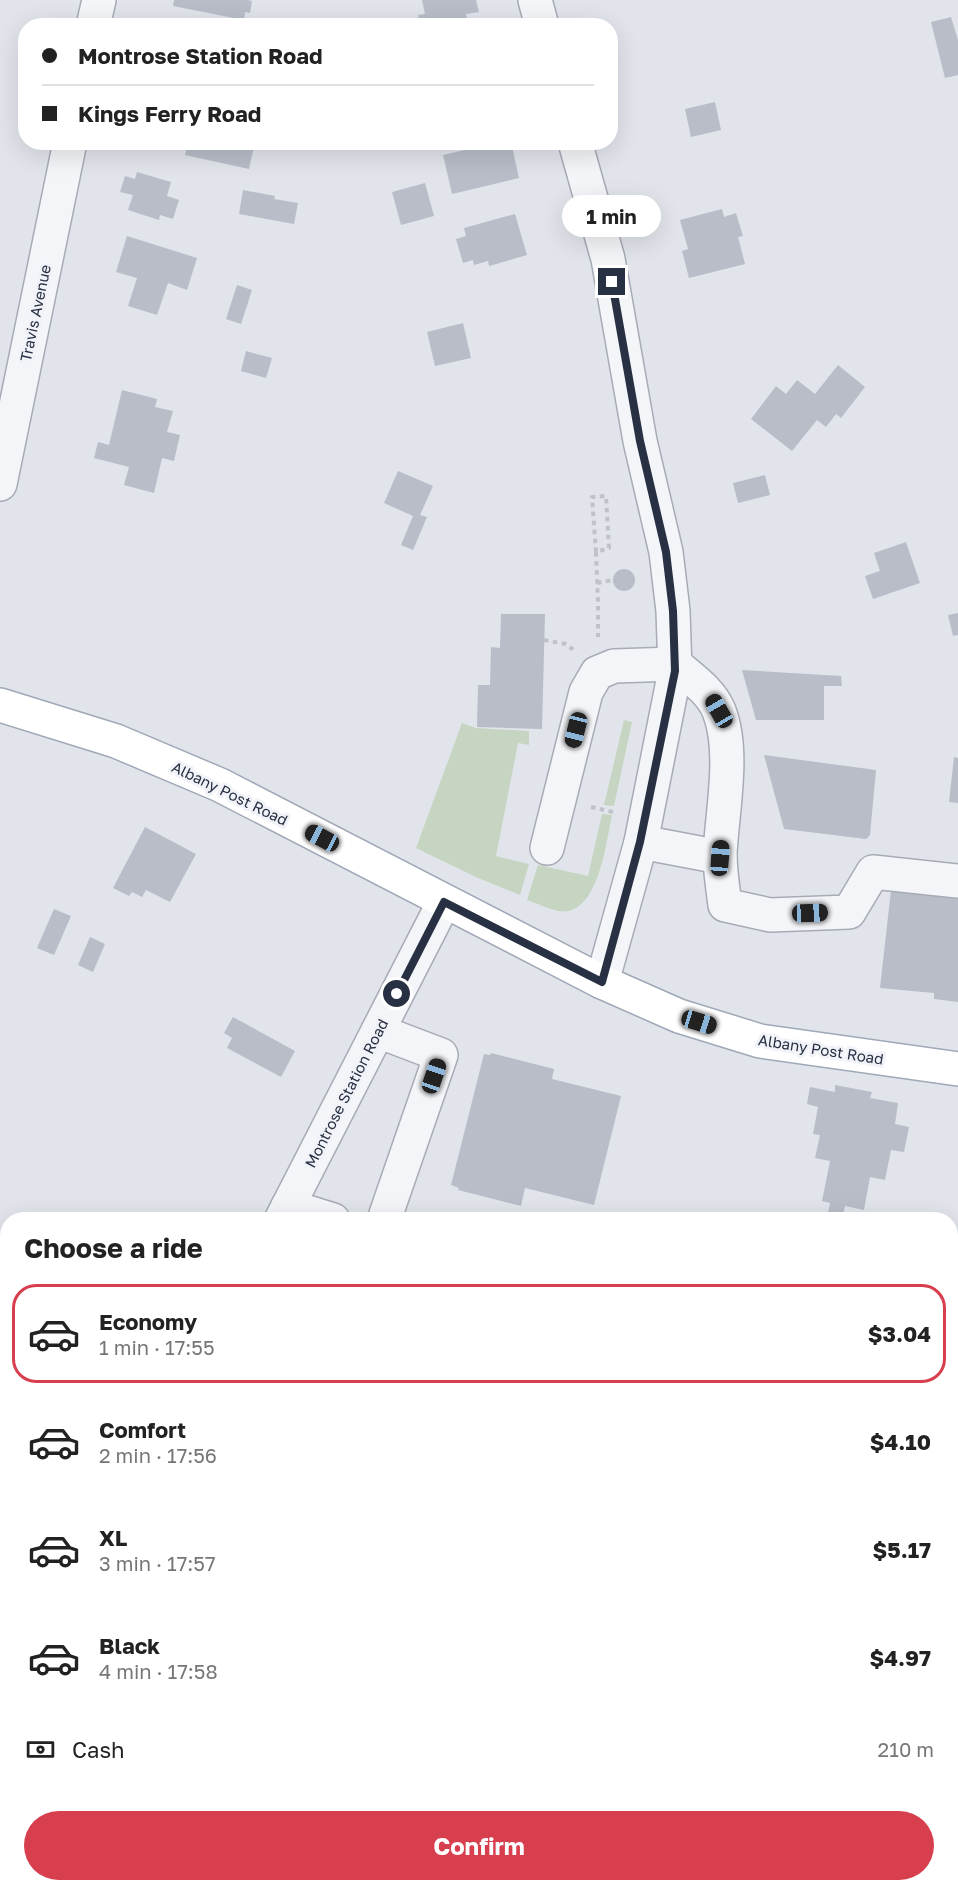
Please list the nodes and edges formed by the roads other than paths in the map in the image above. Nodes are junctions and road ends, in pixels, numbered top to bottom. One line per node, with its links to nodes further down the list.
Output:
1 (99, 0): 3 (street)
2 (535, 0): 4 (street)
3 (95, 18)
4 (540, 18)
5 (68, 150): 7 (street, Travis Avenue)
6 (577, 150): 8 (street)
7 (0, 484)
8 (675, 664): 10 (street); 11 (street); 12 (street)
9 (0, 705): 14 (main road, Albany Post Road)
10 (640, 842): 12 (street); 15 (street)
11 (547, 848)
12 (720, 858): 13 (street)
13 (958, 881)
14 (444, 902): 15 (main road, Albany Post Road); 16 (street, Montrose Station Road)
15 (602, 982): 17 (main road, Albany Post Road)
16 (378, 1031): 18 (street, Montrose Station Road); 19 (street)
17 (958, 1069)
18 (286, 1212)
19 (387, 1212)

